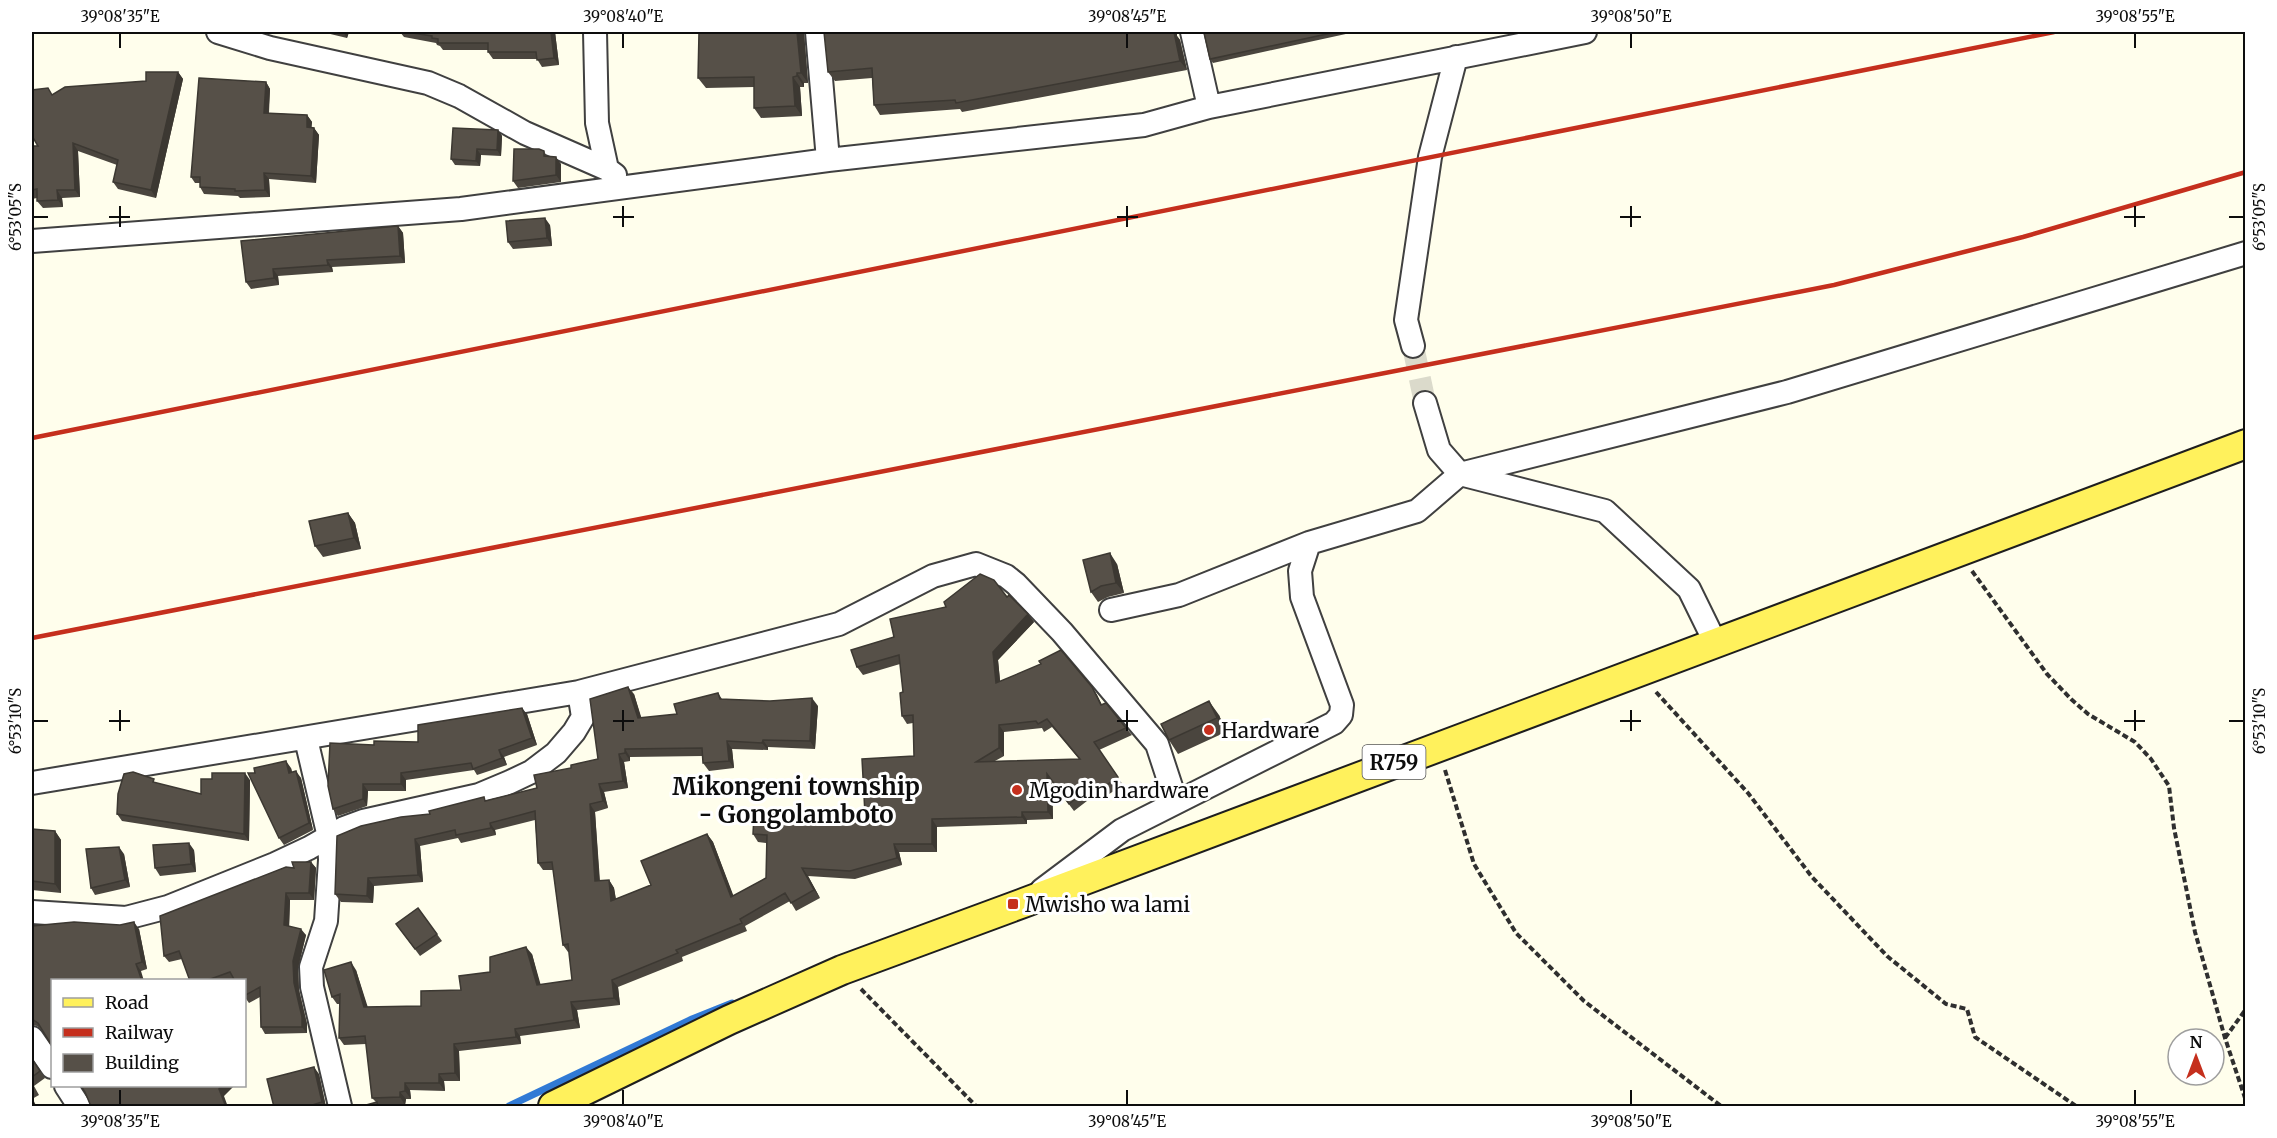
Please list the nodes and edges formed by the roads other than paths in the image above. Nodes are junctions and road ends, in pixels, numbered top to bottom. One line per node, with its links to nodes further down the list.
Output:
1 (218, 32): 6 (street)
2 (595, 32): 10 (street)
3 (817, 32): 9 (street)
4 (1192, 32): 8 (street)
5 (1585, 32): 7 (street)
6 (277, 40): 10 (street)
7 (1456, 57): 8 (street); 14 (street)
8 (1209, 107): 9 (street)
9 (828, 159): 11 (street)
10 (607, 169): 11 (street)
11 (631, 186): 12 (street)
12 (32, 241)
13 (2246, 253): 17 (street)
14 (1413, 346)
15 (1425, 403): 17 (street)
16 (2246, 444): 20 (main road, R759)
17 (1460, 474): 18 (street); 20 (street)
18 (1309, 543): 19 (street); 24 (street)
19 (1111, 609)
20 (1715, 642): 26 (main road, R759)
21 (579, 692): 22 (street); 24 (street); 25 (street)
22 (306, 739): 23 (street); 25 (street)
23 (32, 783)
24 (1176, 802): 26 (street)
25 (329, 837): 27 (street); 32 (street)
26 (1026, 902): 33 (main road, R759)
27 (32, 912)
28 (32, 1038): 29 (street)
29 (51, 1066)
30 (67, 1087): 31 (street)
31 (79, 1107)
32 (340, 1107)
33 (553, 1107)

